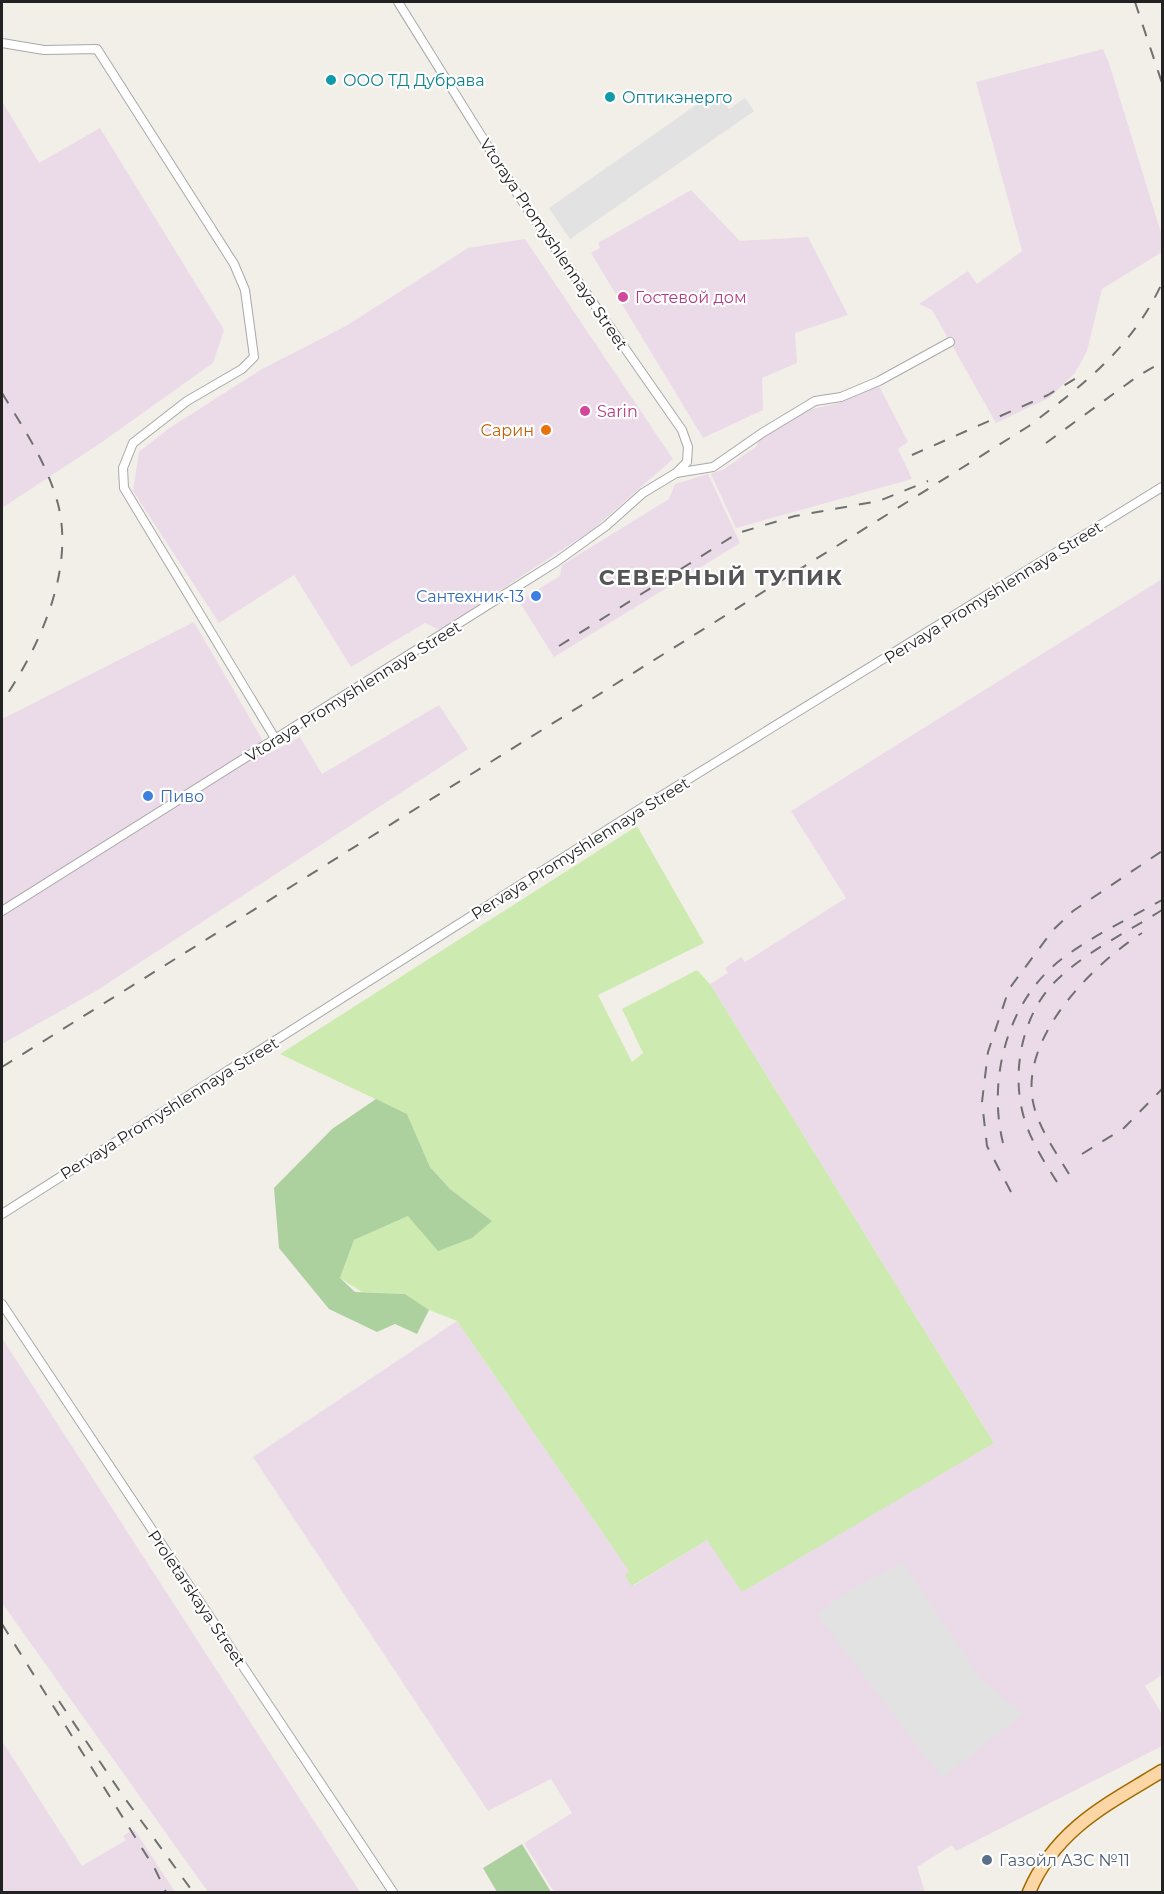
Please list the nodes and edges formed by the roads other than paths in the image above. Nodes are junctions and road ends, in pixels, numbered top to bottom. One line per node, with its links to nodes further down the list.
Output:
1 (398, 2): 4 (street, Vtoraya Promyshlennaya Street)
2 (2, 43): 6 (street)
3 (950, 342): 4 (street)
4 (676, 473): 6 (street, Vtoraya Promyshlennaya Street)
5 (1162, 487): 8 (street, Pervaya Promyshlennaya Street)
6 (276, 740): 7 (street, Vtoraya Promyshlennaya Street)
7 (2, 911)
8 (2, 1214)
9 (2, 1304): 11 (street, Proletarskaya Street)
10 (1162, 1771): 12 (main road)
11 (393, 1893)
12 (1029, 1893)

